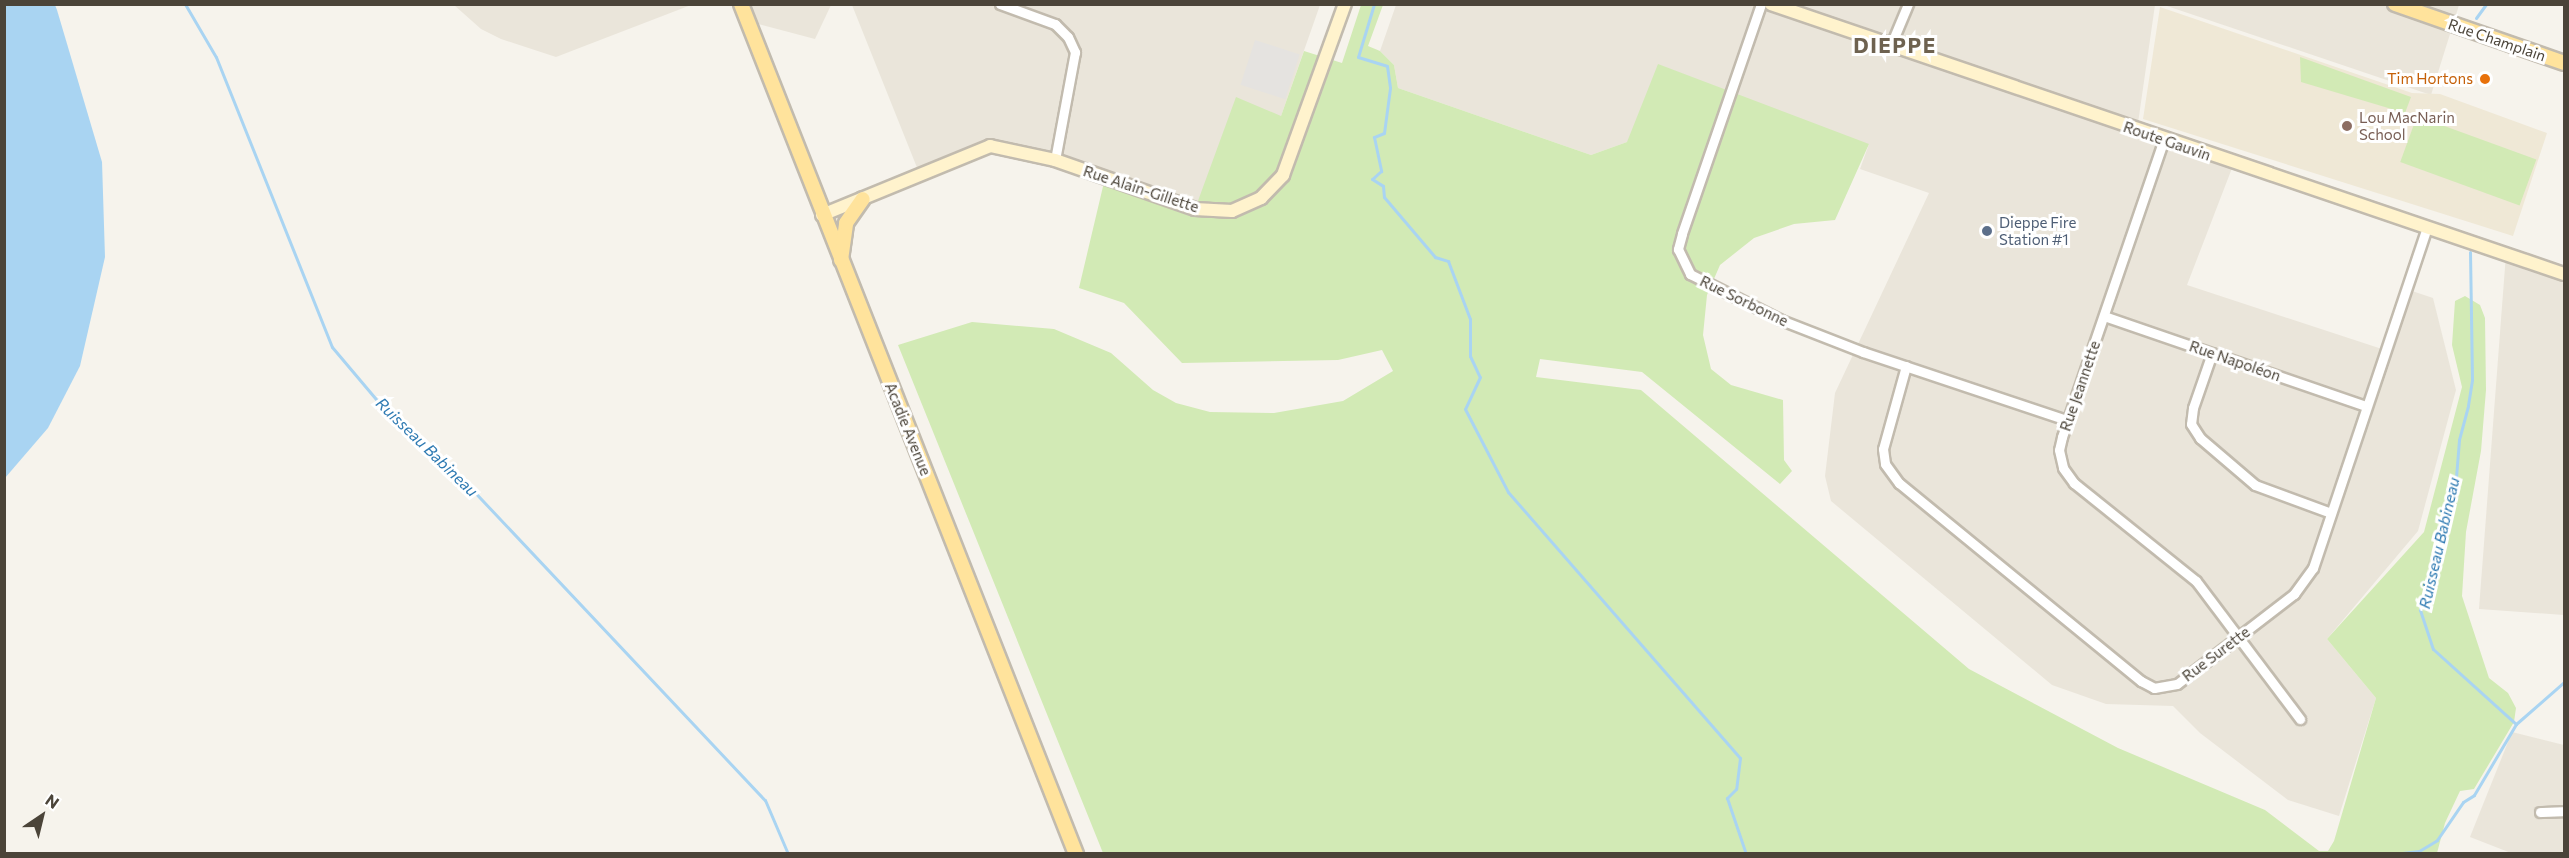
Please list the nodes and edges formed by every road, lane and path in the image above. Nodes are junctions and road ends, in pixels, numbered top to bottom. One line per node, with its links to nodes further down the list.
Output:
1 (741, 4): 13 (main road, Acadie Avenue)
2 (1000, 4): 11 (street)
3 (1345, 4): 11 (street, Rue Alain-Gillette)
4 (1761, 4): 19 (street, Rue Sorbonne)
5 (1771, 4): 8 (street, Route Gauvin)
6 (1908, 4): 8 (street)
7 (2395, 4): 9 (main road, Rue Champlain)
8 (1890, 47): 10 (street, Route Gauvin)
9 (2565, 63)
10 (2164, 139): 14 (street, Route Gauvin); 17 (street, Rue Jeannette)
11 (1055, 160): 12 (street, Rue Alain-Gillette)
12 (862, 198): 13 (street, Rue Alain-Gillette); 15 (main road)
13 (822, 215): 15 (main road, Acadie Avenue)
14 (2427, 228): 16 (street, Route Gauvin); 20 (street, Rue Surette)
15 (841, 262): 27 (main road, Acadie Avenue)
16 (2565, 274)
17 (2104, 316): 18 (street, Rue Napoléon); 21 (street, Rue Jeannette)
18 (2212, 353): 20 (street, Rue Napoléon); 22 (street)
19 (1906, 366): 21 (street, Rue Sorbonne); 23 (street, Rue Surette)
20 (2366, 406): 22 (street, Rue Surette)
21 (2069, 421): 23 (street, Rue Jeannette)
22 (2331, 513): 23 (street, Rue Surette)
23 (2239, 638): 24 (street, Rue Jeannette)
24 (2300, 719)
25 (2565, 811): 26 (street)
26 (2540, 812)
27 (1076, 854)

